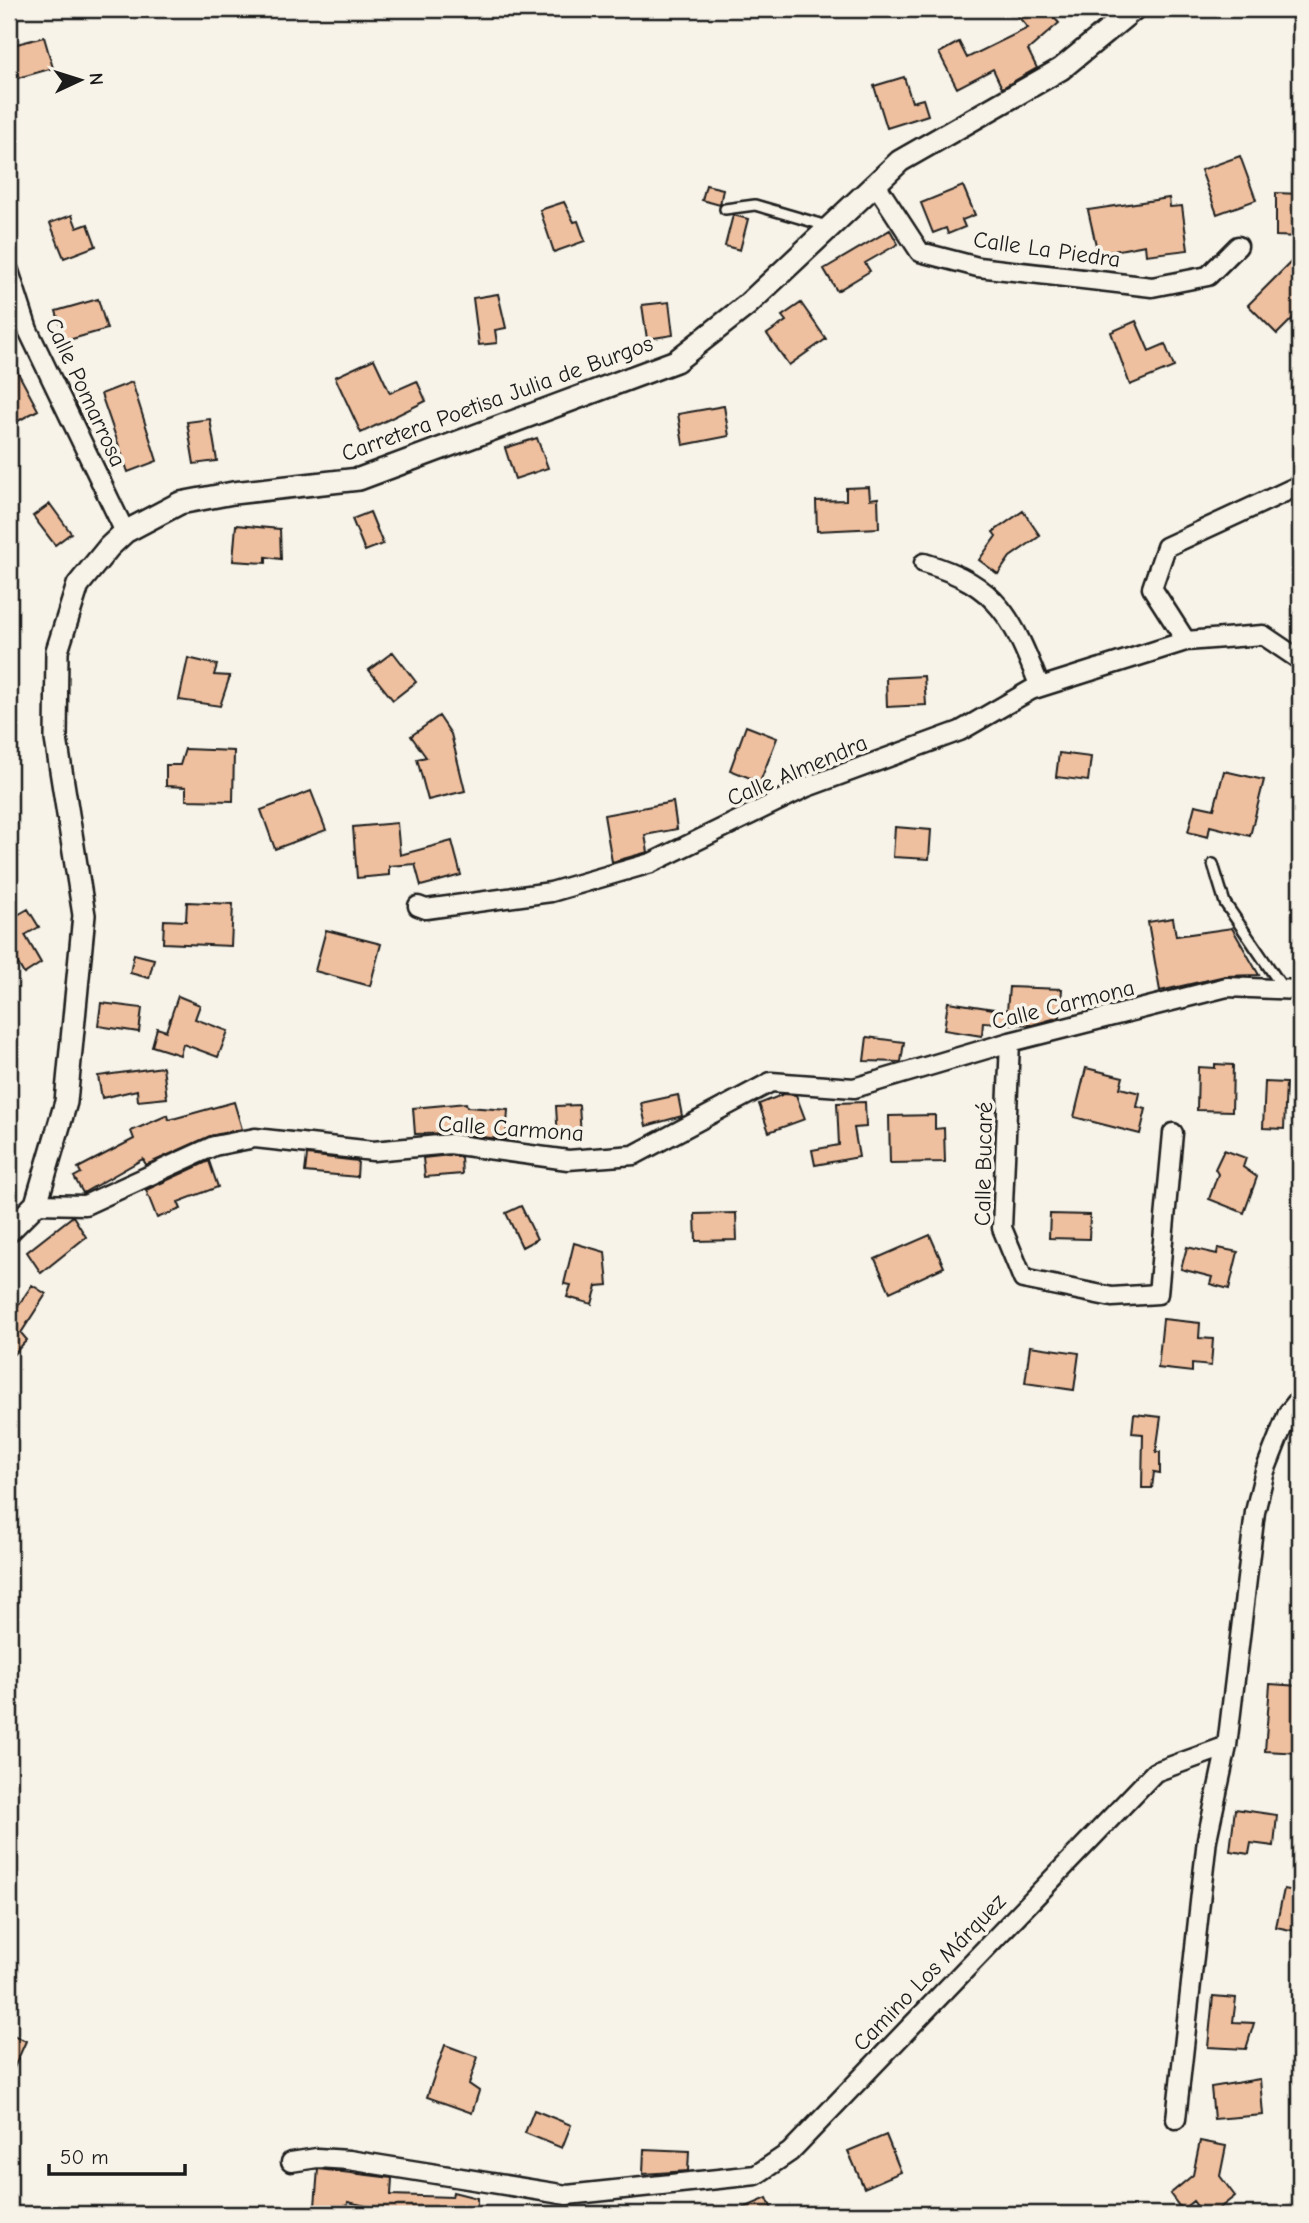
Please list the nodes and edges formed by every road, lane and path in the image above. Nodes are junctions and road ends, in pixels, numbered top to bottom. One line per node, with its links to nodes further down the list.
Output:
1 (1134, 9): 2 (street, Carretera Poetisa Julia de Burgos)
2 (875, 183): 4 (street, Carretera Poetisa Julia de Burgos); 5 (street, Calle La Piedra)
3 (725, 209): 4 (lane)
4 (829, 226): 8 (street, Carretera Poetisa Julia de Burgos)
5 (1238, 246)
6 (9, 271): 8 (street, Calle Pomarrosa)
7 (1300, 485): 10 (street)
8 (125, 532): 18 (street, Carretera Poetisa Julia de Burgos)
9 (924, 563): 12 (street)
10 (1186, 641): 11 (street, Calle Almendra); 12 (street, Calle Almendra)
11 (1300, 660)
12 (1040, 687): 14 (street, Calle Almendra)
13 (1213, 864): 15 (lane)
14 (418, 906)
15 (1292, 989): 16 (street, Calle Carmona)
16 (1010, 1042): 17 (street, Calle Bucaré); 18 (street, Calle Carmona)
17 (1173, 1133)
18 (36, 1204): 19 (street, Carretera Poetisa Julia de Burgos)
19 (9, 1231)
20 (1300, 1398): 21 (street)
21 (1227, 1746): 22 (street); 23 (street, Camino Los Márquez)
22 (1176, 2119)
23 (291, 2162)

